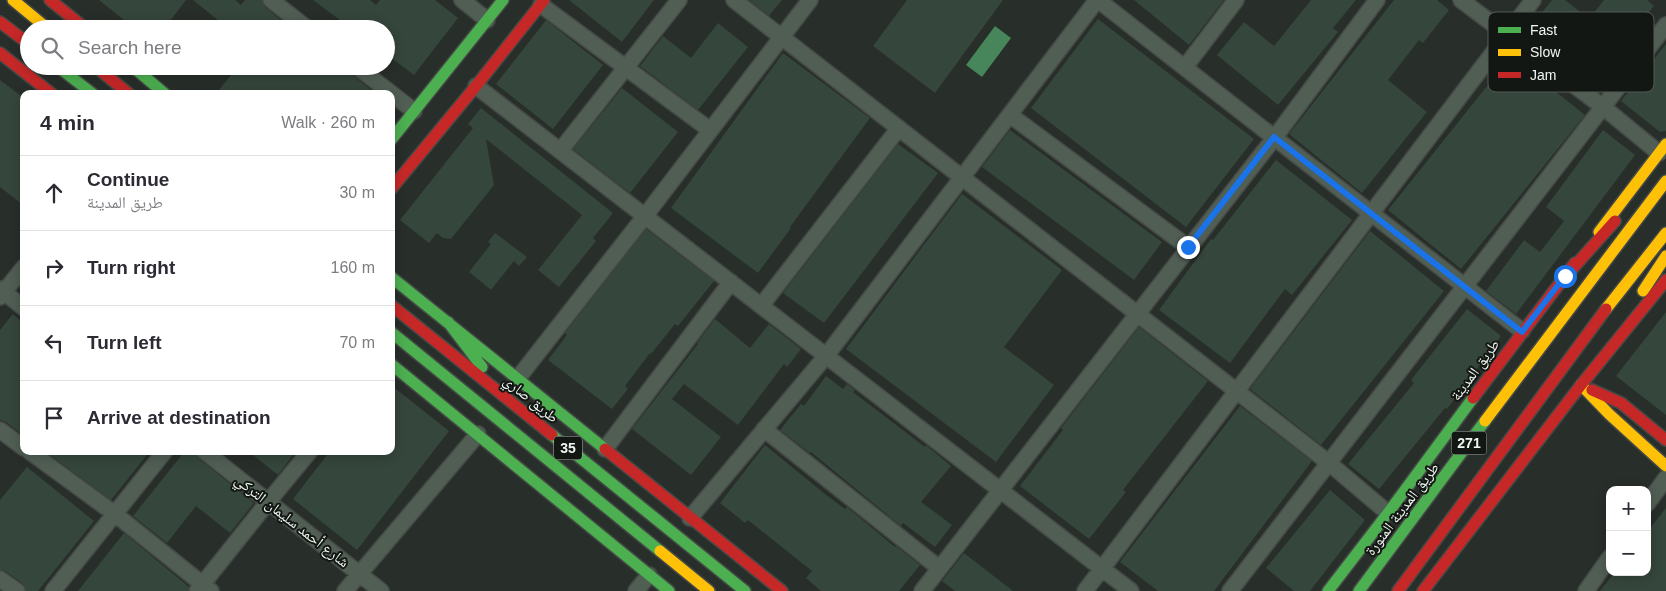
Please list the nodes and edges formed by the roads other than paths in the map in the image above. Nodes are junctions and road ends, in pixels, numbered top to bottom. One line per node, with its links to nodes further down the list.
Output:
1 (12, 0): 16 (main road)
2 (50, 0): 17 (main road)
3 (271, 0): 18 (street)
4 (462, 0): 19 (street)
5 (503, 0): 19 (main road)
6 (679, 0): 30 (street)
7 (734, 0): 24 (street)
8 (810, 0): 24 (street)
9 (1098, 0): 28 (street); 47 (street)
10 (1236, 0): 28 (street)
11 (1378, 0): 51 (street)
12 (1461, 0): 20 (street)
13 (1533, 0): 15 (street)
14 (542, 2): 30 (street); 36 (main road)
15 (1523, 12)
16 (37, 20)
17 (75, 20)
18 (297, 20)
19 (487, 20): 46 (main road)
20 (1488, 20)
21 (0, 22): 23 (main road)
22 (1666, 25): 25 (street)
23 (20, 37)
24 (782, 37): 48 (street); 49 (street)
25 (1654, 41)
26 (0, 52): 29 (main road)
27 (1488, 58): 58 (street)
28 (1185, 67): 51 (street)
29 (20, 68)
30 (626, 68): 49 (street); 53 (street)
31 (28, 75): 37 (main road)
32 (69, 75): 38 (main road)
33 (106, 75): 39 (main road)
34 (143, 75): 40 (main road)
35 (368, 75): 41 (street)
36 (476, 86): 53 (street); 56 (main road)
37 (47, 90)
38 (88, 90)
39 (124, 90)
40 (161, 90)
41 (387, 90)
42 (1583, 92): 45 (street)
43 (1615, 92): 45 (street)
44 (395, 96): 46 (street)
45 (1603, 107): 52 (street); 68 (street)
46 (414, 111): 50 (main road)
47 (1010, 115): 55 (street); 61 (street)
48 (899, 128): 55 (street); 71 (street)
49 (710, 130): 59 (street)
50 (395, 135)
51 (1274, 137): 58 (street); 61 (street)
52 (1662, 149): 64 (main road, طريق المدينة)
53 (560, 151): 59 (street)
54 (1660, 171): 64 (main road)
55 (963, 177): 73 (street); 77 (street)
56 (395, 182)
57 (1666, 182): 123 (main road, طريق المدينة المنورة / 271)
58 (1371, 213): 68 (street); 81 (street)
59 (645, 216): 67 (street); 79 (street)
60 (1666, 233): 124 (main road, 271)
61 (1188, 247): 73 (street)
62 (1666, 256): 80 (main road)
63 (20, 272): 69 (street)
64 (1565, 276): 75 (main road, طريق المدينة)
65 (395, 280): 74 (main road)
66 (1666, 280): 80 (main road)
67 (730, 282): 71 (street); 88 (street)
68 (1465, 286): 75 (street); 93 (street)
69 (1, 293): 70 (street)
70 (20, 305)
71 (761, 306): 77 (street)
72 (395, 309): 82 (main road, طريق صاري / 35)
73 (1137, 314): 81 (street); 96 (street)
74 (448, 322): 79 (main road); 82 (main road)
75 (1522, 332): 99 (main road, طريق المدينة)
76 (397, 337): 115 (main road, 35)
77 (826, 356): 83 (street); 96 (street)
78 (395, 367): 85 (main road)
79 (518, 378): 88 (main road)
80 (1581, 385): 86 (main road); 94 (main road); 125 (main road)
81 (1236, 391): 93 (street); 104 (street)
82 (506, 398): 116 (main road, طريق صاري / 35)
83 (764, 429): 101 (street); 103 (street)
84 (0, 430): 87 (street)
85 (478, 434): 105 (street); 106 (main road)
86 (1666, 440)
87 (20, 445)
88 (605, 449): 101 (main road)
89 (34, 455): 100 (street)
90 (162, 455): 100 (street)
91 (209, 455): 98 (street, شارع أحمد سليمان التركي)
92 (307, 455): 98 (street)
93 (1329, 463): 99 (street); 121 (street)
94 (1666, 466)
95 (1666, 478): 97 (street)
96 (1000, 490): 103 (street); 104 (street)
97 (1651, 499)
98 (268, 502): 105 (street, شارع أحمد سليمان التركي); 108 (street)
99 (1388, 513): 122 (main road, طريق المدينة)
100 (114, 514): 108 (street); 110 (street)
101 (690, 518): 117 (main road)
102 (1606, 563): 126 (street)
103 (939, 568): 118 (street)
104 (1102, 568): 119 (street); 120 (street)
105 (358, 573): 111 (street); 112 (street, شارع أحمد سليمان التركي)
106 (649, 576): 113 (street); 114 (main road)
107 (0, 578): 109 (street)
108 (204, 589)
109 (17, 591)
110 (53, 591)
111 (345, 591)
112 (381, 591)
113 (636, 591)
114 (669, 591)
115 (709, 591)
116 (745, 591)
117 (782, 591)
118 (922, 591)
119 (1084, 591)
120 (1131, 591)
121 (1230, 591)
122 (1328, 591)
123 (1359, 591)
124 (1398, 591)
125 (1423, 591)
126 (1586, 591)

